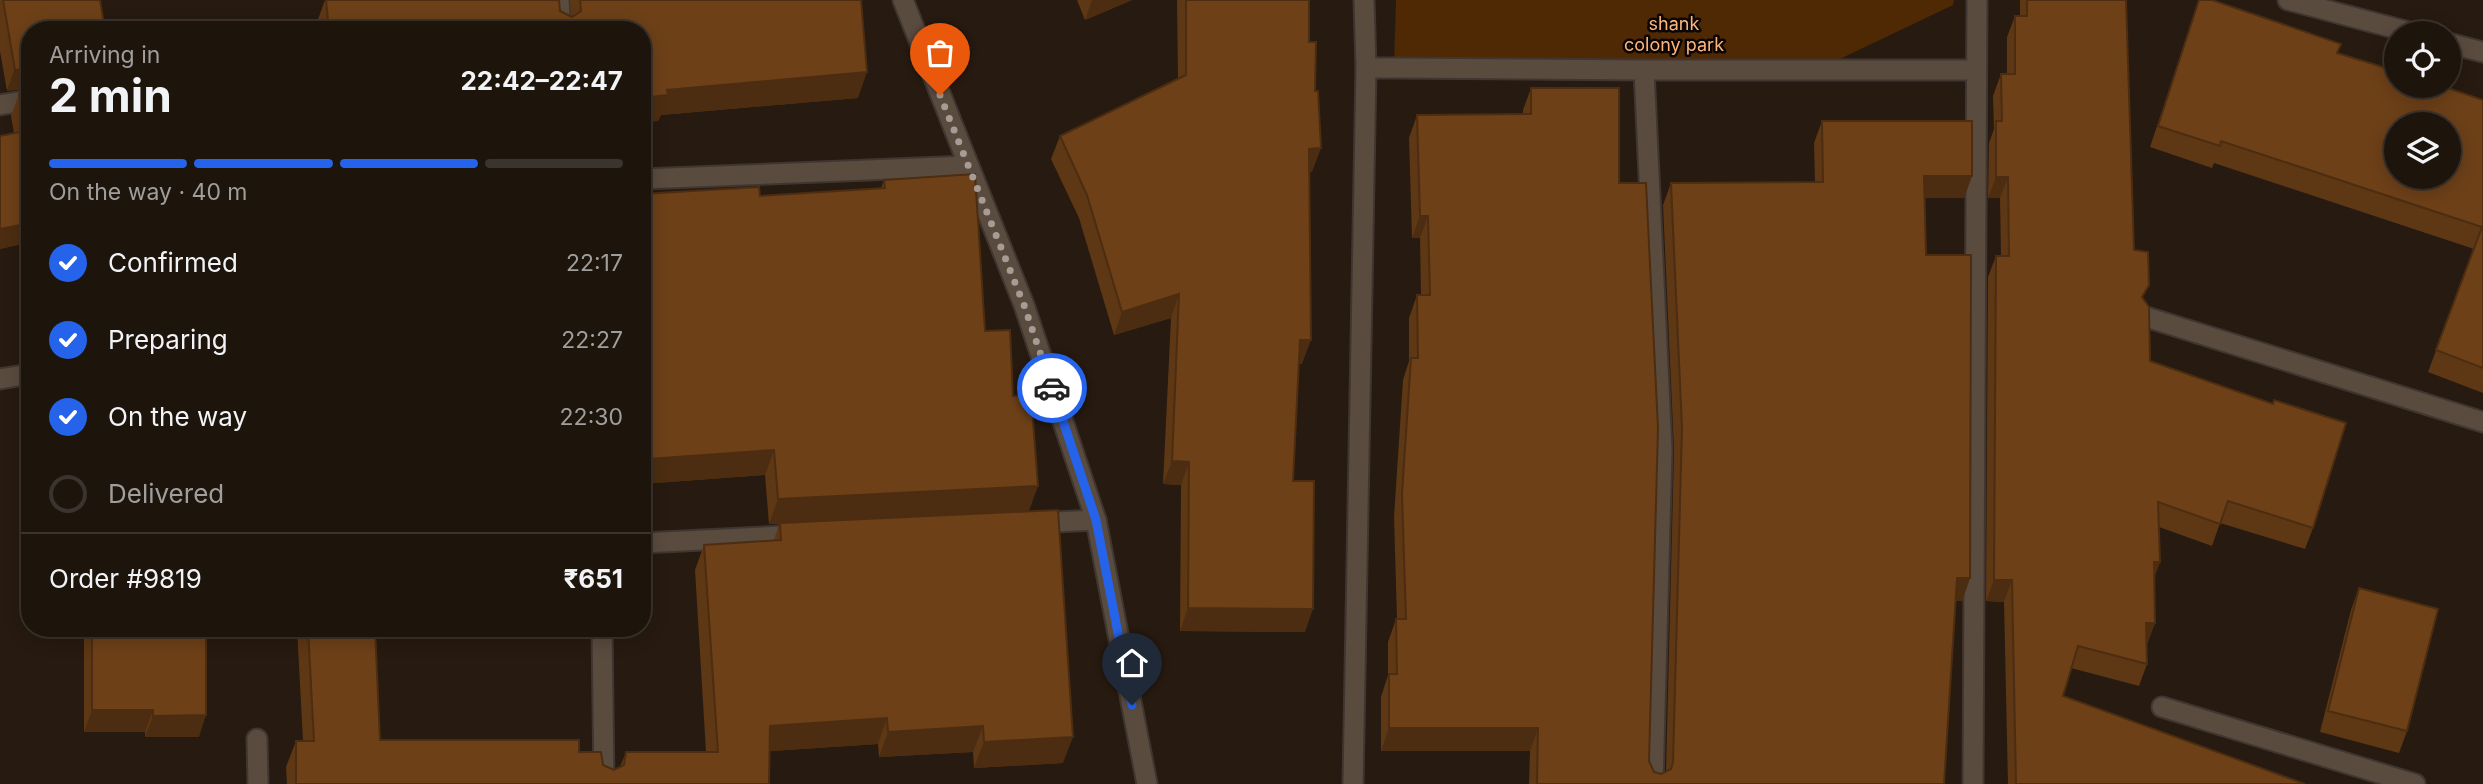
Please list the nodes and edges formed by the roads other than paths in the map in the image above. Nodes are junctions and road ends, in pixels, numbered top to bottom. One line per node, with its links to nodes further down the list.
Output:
1 (559, 0): 6 (street)
2 (903, 0): 15 (street)
3 (1364, 0): 10 (street)
4 (1977, 0): 12 (street)
5 (2288, 0): 7 (street)
6 (560, 21)
7 (2384, 25)
8 (2461, 46): 9 (street)
9 (2483, 52)
10 (1366, 68): 11 (street); 31 (street)
11 (1644, 70): 12 (street); 32 (street)
12 (1976, 70): 33 (street)
13 (21, 102): 14 (street)
14 (0, 105)
15 (968, 166): 16 (street); 21 (street)
16 (651, 179)
17 (2146, 317): 20 (street)
18 (21, 376): 19 (street)
19 (0, 379)
20 (2483, 422)
21 (1096, 520): 22 (street); 30 (street)
22 (1014, 524)
23 (821, 534): 24 (street)
24 (651, 543)
25 (602, 637): 29 (street)
26 (2162, 708): 34 (street)
27 (257, 738): 28 (street)
28 (258, 784)
29 (604, 784)
30 (1147, 784)
31 (1353, 784)
32 (1653, 784)
33 (1973, 784)
34 (2415, 784)

